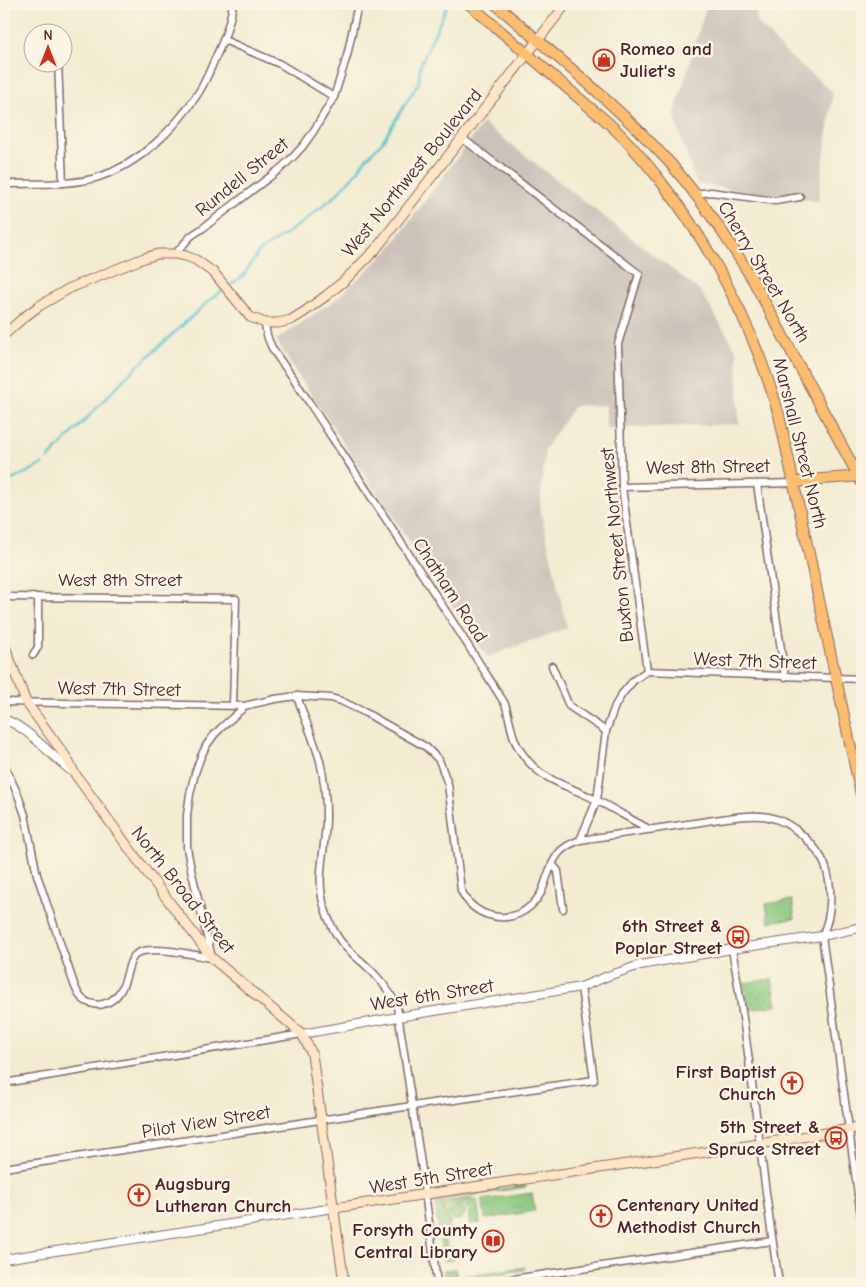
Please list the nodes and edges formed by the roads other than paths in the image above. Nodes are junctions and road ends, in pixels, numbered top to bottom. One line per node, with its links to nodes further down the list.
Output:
1 (233, 4): 6 (street)
2 (358, 4): 10 (street, Rundell Street)
3 (469, 4): 8 (main road, Marshall Street North)
4 (495, 4): 7 (main road, Cherry Street North)
5 (566, 4): 7 (main road, West Northwest Boulevard)
6 (224, 40): 10 (street); 12 (street)
7 (538, 41): 8 (main road, West Northwest Boulevard); 14 (main road, Cherry Street North)
8 (528, 54): 11 (main road, West Northwest Boulevard); 20 (main road, Marshall Street North)
9 (58, 72): 12 (street)
10 (334, 96): 16 (street, Rundell Street)
11 (462, 138): 17 (main road, West Northwest Boulevard); 22 (street, Buxton Street Northwest)
12 (63, 183): 13 (street)
13 (4, 184)
14 (695, 194): 15 (street); 19 (main road, Cherry Street North)
15 (800, 197)
16 (175, 254): 17 (main road); 18 (main road)
17 (265, 323): 42 (street, Chatham Road)
18 (4, 335)
19 (861, 480): 20 (main road, West 8th Street)
20 (794, 483): 21 (street, West 8th Street); 30 (main road, Marshall Street North)
21 (757, 484): 22 (street, West 8th Street); 29 (street)
22 (622, 487): 28 (street, Buxton Street Northwest)
23 (4, 597): 24 (street, West 8th Street)
24 (38, 597): 26 (street); 35 (street, West 8th Street)
25 (4, 644): 34 (main road, North Broad Street)
26 (33, 655)
27 (552, 666): 38 (street)
28 (647, 672): 29 (street, West 7th Street); 38 (street)
29 (785, 677): 30 (street, West 7th Street)
30 (836, 679): 31 (street, West 7th Street); 41 (main road, Marshall Street North)
31 (862, 679)
32 (297, 696): 36 (street); 45 (street); 52 (street)
33 (4, 702): 34 (street, West 7th Street)
34 (26, 702): 35 (street, West 7th Street); 40 (main road, North Broad Street)
35 (233, 705): 36 (street, West 7th Street)
36 (244, 706): 50 (street)
37 (4, 719): 40 (street)
38 (606, 731): 42 (street)
39 (4, 764): 50 (street)
40 (75, 774): 50 (main road, North Broad Street)
41 (862, 799)
42 (596, 800): 43 (street, Chatham Road); 44 (street)
43 (649, 829): 44 (street); 48 (street)
44 (580, 840): 45 (street)
45 (552, 864): 46 (street)
46 (563, 909)
47 (862, 928): 48 (street, West 6th Street)
48 (822, 936): 49 (street, West 6th Street); 58 (street)
49 (732, 949): 51 (street, West 6th Street); 59 (street)
50 (212, 958): 53 (main road, North Broad Street)
51 (581, 987): 52 (street, West 6th Street); 55 (street, Pilot View Street)
52 (398, 1017): 53 (street, West 6th Street); 55 (street)
53 (302, 1034): 54 (street, West 6th Street); 56 (main road, North Broad Street)
54 (4, 1082)
55 (412, 1106): 56 (street, Pilot View Street); 61 (street)
56 (321, 1120): 60 (street, Pilot View Street); 62 (main road, North Broad Street)
57 (862, 1128): 58 (main road, West 5th Street)
58 (848, 1130): 59 (main road, West 5th Street); 63 (street)
59 (759, 1144): 61 (main road, West 5th Street); 64 (street)
60 (4, 1168)
61 (425, 1195): 62 (main road, West 5th Street); 67 (street)
62 (334, 1208): 65 (street, West 5th Street); 66 (main road, North Broad Street)
63 (862, 1223)
64 (772, 1241): 68 (street); 69 (street)
65 (4, 1259)
66 (344, 1283)
67 (437, 1283)
68 (486, 1283)
69 (778, 1283)

